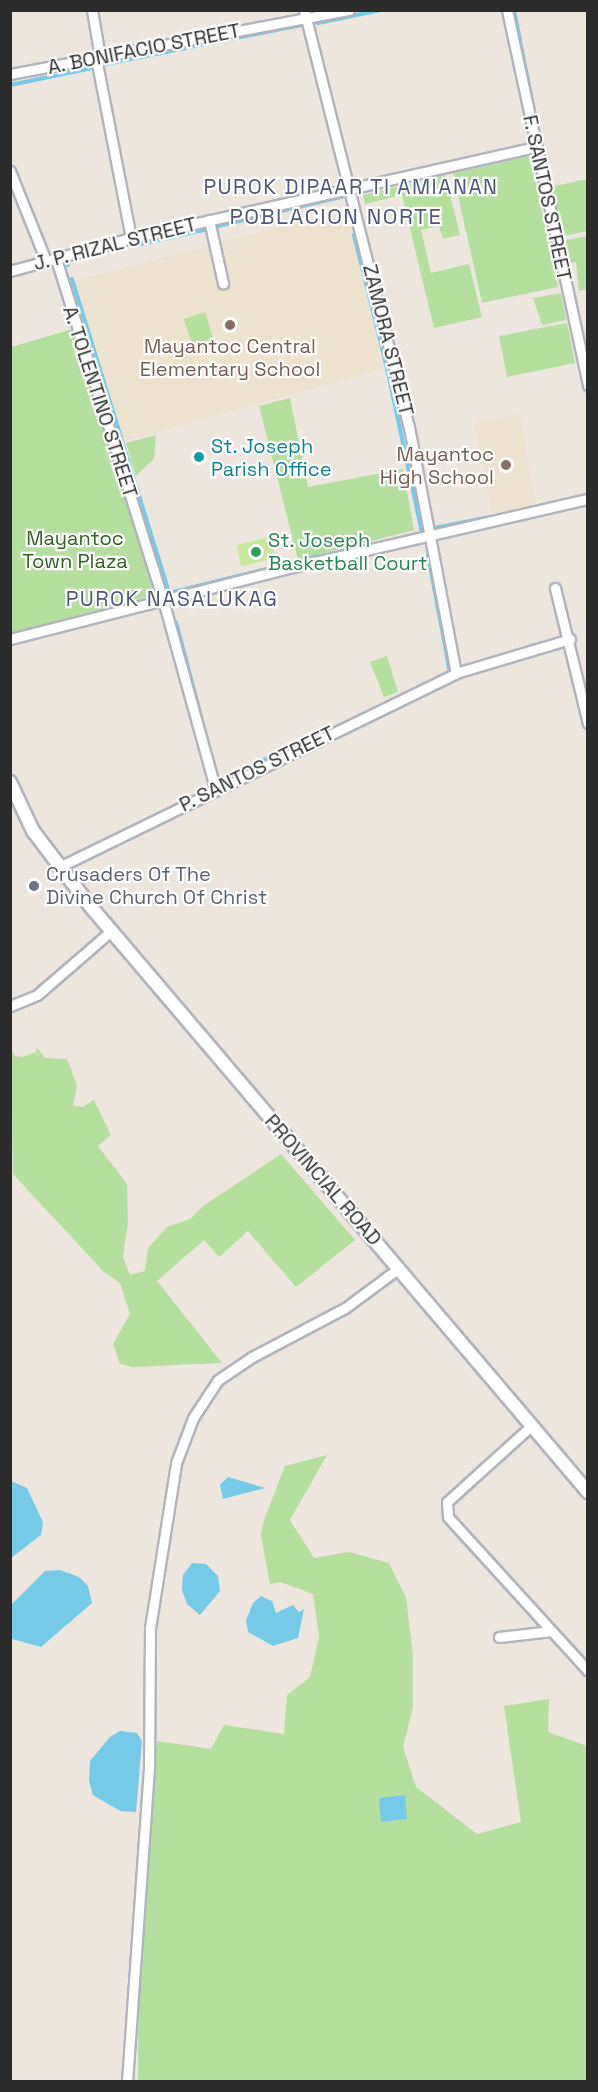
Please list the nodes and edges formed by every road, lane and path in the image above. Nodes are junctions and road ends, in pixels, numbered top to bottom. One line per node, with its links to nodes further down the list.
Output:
1 (92, 10): 5 (street)
2 (349, 10): 4 (street, A. BONIFACIO STREET)
3 (507, 10): 7 (street, F. SANTOS STREET)
4 (305, 15): 5 (street, A. BONIFACIO STREET); 9 (street, ZAMORA STREET)
5 (98, 58): 6 (street, A. BONIFACIO STREET); 11 (street)
6 (10, 74)
7 (536, 147): 9 (street, J. P. RIZAL STREET); 15 (street, F. SANTOS STREET)
8 (10, 171): 12 (street, A. TOLENTINO STREET)
9 (350, 188): 10 (street, J. P. RIZAL STREET); 17 (street, ZAMORA STREET)
10 (209, 220): 11 (street, J. P. RIZAL STREET); 14 (street)
11 (131, 238): 12 (street, J. P. RIZAL STREET)
12 (51, 260): 13 (street, J. P. RIZAL STREET); 19 (street, A. TOLENTINO STREET)
13 (10, 271)
14 (223, 283)
15 (588, 385)
16 (588, 500): 17 (street)
17 (427, 535): 19 (street); 22 (street, ZAMORA STREET)
18 (555, 588): 21 (street)
19 (163, 600): 20 (street); 25 (street, A. TOLENTINO STREET)
20 (10, 639)
21 (570, 639): 22 (street, P. SANTOS STREET); 23 (street)
22 (456, 673): 25 (street, P. SANTOS STREET)
23 (588, 723)
24 (10, 782): 26 (main road, PROVINCIAL ROAD)
25 (215, 788): 26 (street, P. SANTOS STREET)
26 (59, 867): 27 (main road, PROVINCIAL ROAD)
27 (111, 931): 28 (street); 29 (main road, PROVINCIAL ROAD)
28 (10, 1006)
29 (399, 1268): 30 (main road, PROVINCIAL ROAD); 35 (street)
30 (531, 1426): 31 (main road, PROVINCIAL ROAD); 32 (street)
31 (587, 1489)
32 (552, 1631): 33 (street); 34 (street)
33 (499, 1637)
34 (588, 1671)
35 (127, 2082)

